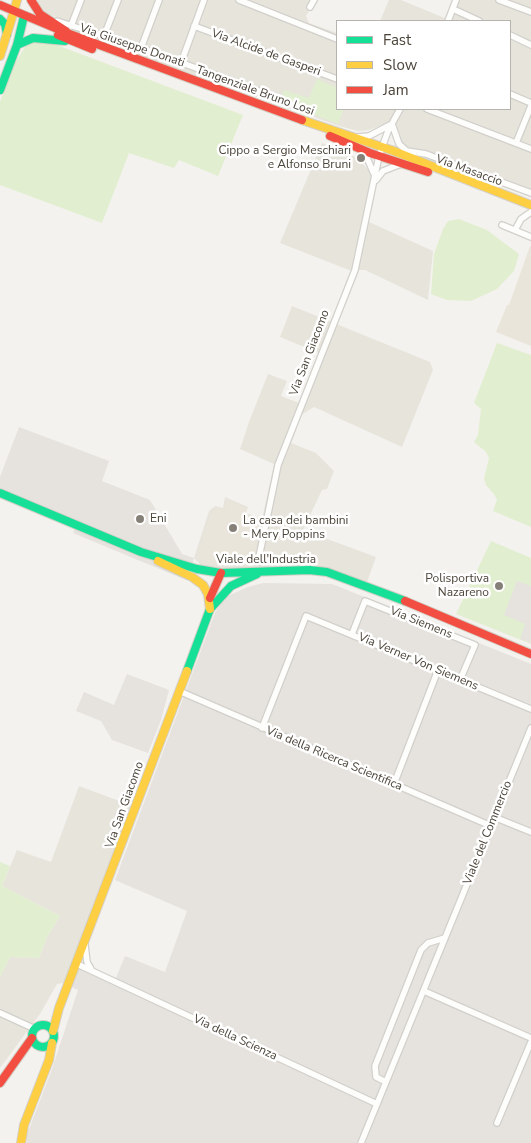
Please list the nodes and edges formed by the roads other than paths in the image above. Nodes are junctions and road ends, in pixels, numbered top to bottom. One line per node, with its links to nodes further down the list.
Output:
1 (17, 0): 16 (street)
2 (30, 0): 19 (street); 24 (street)
3 (81, 0): 24 (street)
4 (118, 0): 26 (street)
5 (159, 0): 32 (street)
6 (239, 0): 22 (street)
7 (314, 0): 12 (street)
8 (456, 0): 13 (street)
9 (499, 0): 15 (street)
10 (202, 1): 23 (street)
11 (0, 5): 16 (street, Tangenziale Bruno Losi)
12 (310, 7)
13 (453, 9): 20 (street); 21 (street)
14 (0, 11): 16 (street, Tangenziale Bruno Losi)
15 (531, 12)
16 (14, 14): 19 (street, Tangenziale Bruno Losi); 27 (street)
17 (305, 18): 22 (street)
18 (0, 19): 27 (street)
19 (23, 19): 24 (street, Tangenziale Bruno Losi); 29 (street, Tangenziale Bruno Losi); 30 (street)
20 (448, 20)
21 (477, 20)
22 (302, 25): 28 (street)
23 (194, 26): 34 (street); 36 (street, Via Alcide de Gasperi)
24 (69, 30): 26 (street, Via Giuseppe Donati); 44 (street, Tangenziale Bruno Losi)
25 (511, 35): 31 (street)
26 (104, 36): 32 (street, Via Giuseppe Donati)
27 (8, 37): 33 (street)
28 (336, 39)
29 (74, 42): 30 (street); 46 (street, Tangenziale Bruno Losi)
30 (17, 44): 35 (street)
31 (531, 45)
32 (141, 48): 34 (street, Via Giuseppe Donati)
33 (0, 56)
34 (181, 63): 39 (street, Via Giuseppe Donati)
35 (4, 69): 37 (street)
36 (336, 79)
37 (0, 90)
38 (511, 94): 40 (street)
39 (281, 99)
40 (531, 104): 45 (street)
41 (399, 110): 43 (street, Via San Giacomo)
42 (430, 110): 45 (street)
43 (392, 124): 44 (street); 48 (street, Via San Giacomo); 49 (street)
44 (352, 138): 48 (street, Tangenziale Bruno Losi)
45 (516, 143): 47 (street)
46 (354, 146): 48 (street, Tangenziale Bruno Losi); 52 (street)
47 (531, 149)
48 (380, 151): 50 (street, Tangenziale Bruno Losi); 51 (street, Tangenziale Bruno Losi); 52 (street, Via San Giacomo)
49 (407, 151): 50 (street); 53 (street, Via Masaccio)
50 (415, 161): 54 (street, Tangenziale Bruno Losi)
51 (406, 165): 52 (street); 55 (street, Tangenziale Bruno Losi)
52 (372, 188): 61 (street, Via San Giacomo)
53 (531, 193)
54 (531, 205)
55 (531, 211): 57 (street)
56 (502, 225): 57 (street)
57 (515, 230): 58 (street)
58 (531, 237)
59 (0, 494): 60 (street, Viale dell'Industria)
60 (141, 552): 63 (street, Viale dell'Industria); 65 (street)
61 (258, 562)
62 (263, 572): 63 (street, Viale dell'Industria); 64 (street, Via San Giacomo); 67 (street, Viale dell'Industria)
63 (221, 573): 64 (street); 65 (street, Via San Giacomo)
64 (221, 594): 65 (street, Via San Giacomo)
65 (210, 604): 70 (street, Via San Giacomo)
66 (352, 634): 68 (street, Via Verner Von Siemens); 69 (street, Via Siemens); 72 (street, Via Verner Von Siemens)
67 (531, 654)
68 (438, 670): 69 (street, Via Verner Von Siemens); 74 (street)
69 (460, 680): 71 (street, Via Verner Von Siemens)
70 (178, 691): 72 (street, Via della Ricerca Scientifica); 79 (street, Via San Giacomo)
71 (531, 709)
72 (262, 728): 74 (street, Via della Ricerca Scientifica)
73 (531, 728): 75 (street, Viale del Commercio)
74 (394, 784): 76 (street, Via della Ricerca Scientifica)
75 (494, 817): 76 (street, Viale del Commercio); 77 (street)
76 (490, 826): 78 (street, Viale del Commercio)
77 (531, 832)
78 (445, 938): 82 (street, Viale del Commercio); 92 (street)
79 (84, 945): 80 (street, Via San Giacomo); 81 (street)
80 (77, 964): 81 (street, Via della Scienza); 83 (street, Via San Giacomo)
81 (92, 971): 94 (street, Via della Scienza)
82 (424, 991): 87 (street); 92 (street, Viale del Commercio)
83 (59, 1008): 85 (street, Via San Giacomo); 86 (street, Via San Giacomo)
84 (0, 1013): 88 (street)
85 (44, 1025): 86 (street); 88 (street)
86 (53, 1031): 90 (street, Via San Giacomo)
87 (531, 1038)
88 (35, 1039): 90 (street); 91 (street); 93 (street)
89 (531, 1042): 95 (street)
90 (52, 1043): 91 (street, Via San Giacomo)
91 (47, 1066): 96 (street, Via San Giacomo)
92 (386, 1082): 94 (street, Viale del Commercio)
93 (0, 1083)
94 (377, 1104): 97 (street, Viale del Commercio)
95 (497, 1123)
96 (21, 1143)
97 (361, 1143)

